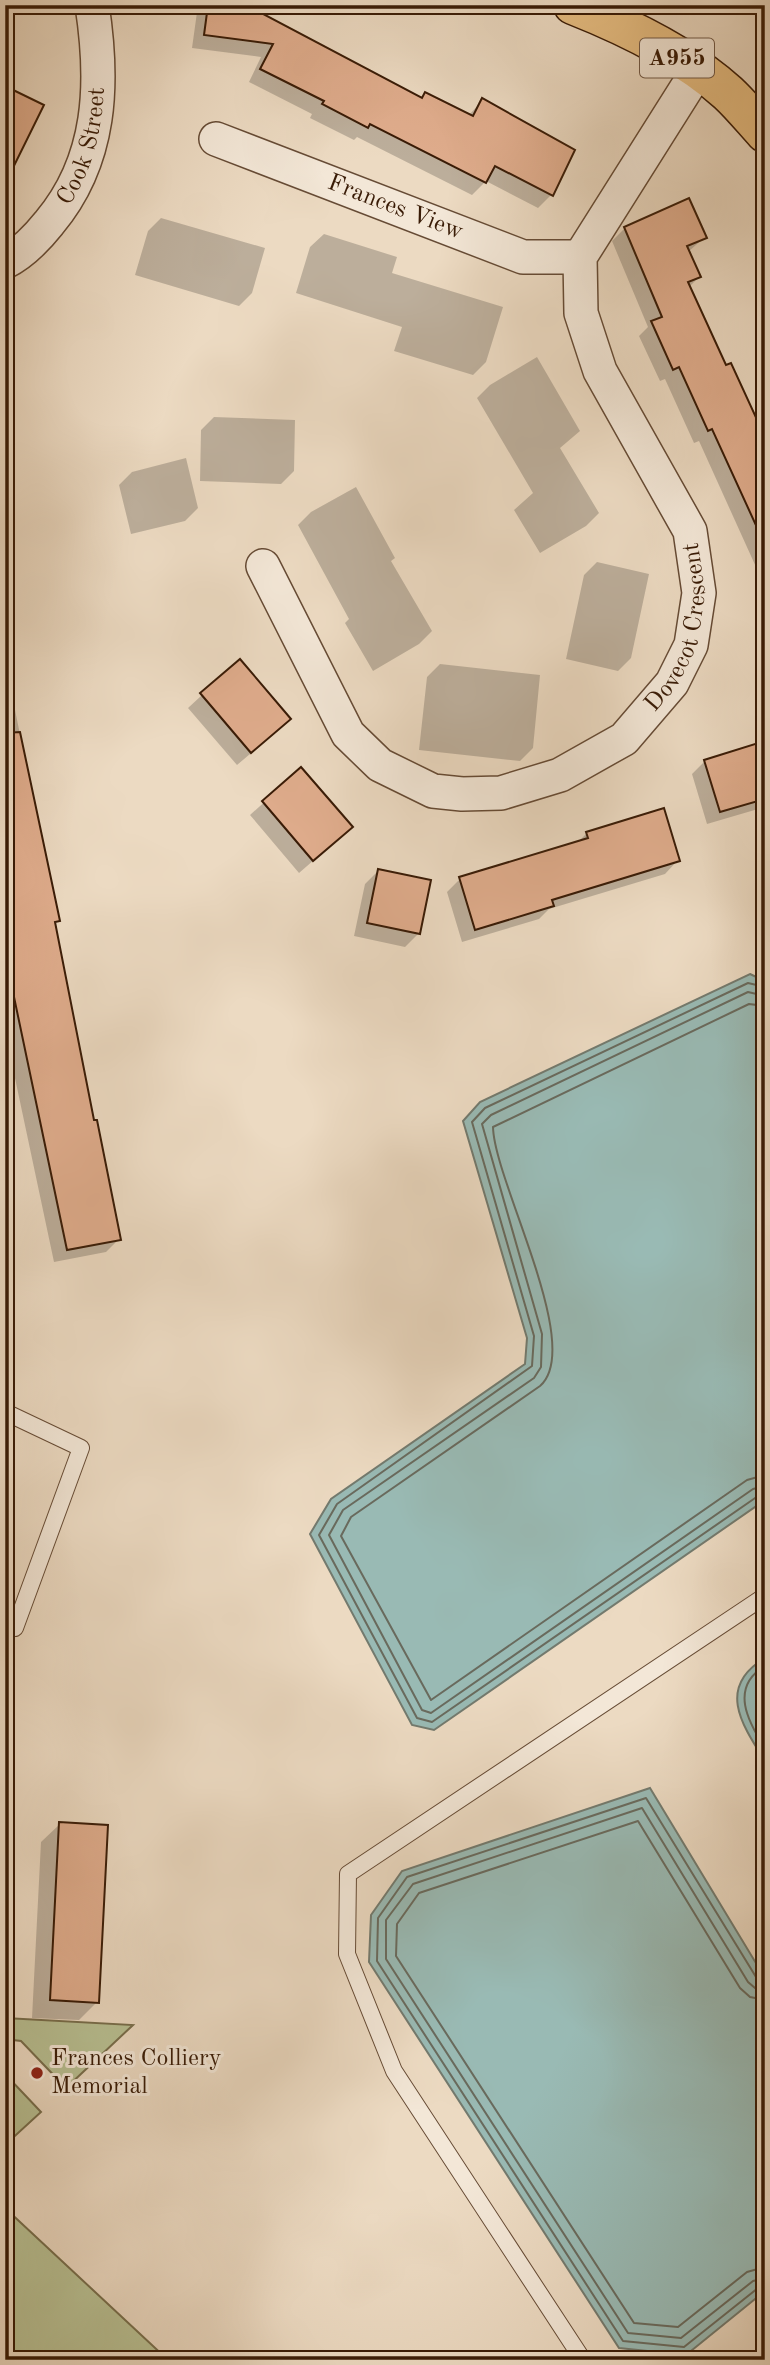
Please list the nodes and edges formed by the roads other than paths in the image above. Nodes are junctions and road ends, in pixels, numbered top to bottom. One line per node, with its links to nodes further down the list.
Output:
1 (92, 5): 7 (street, Cook Street)
2 (573, 5): 3 (main road, A955)
3 (698, 70): 4 (main road, A955); 6 (street)
4 (765, 133)
5 (216, 139): 6 (street, Frances View)
6 (580, 257): 8 (street, Dovecot Crescent)
7 (5, 262)
8 (263, 566)
9 (5, 1412): 11 (lane)
10 (765, 1596): 12 (lane)
11 (15, 1628)
12 (583, 2360)

